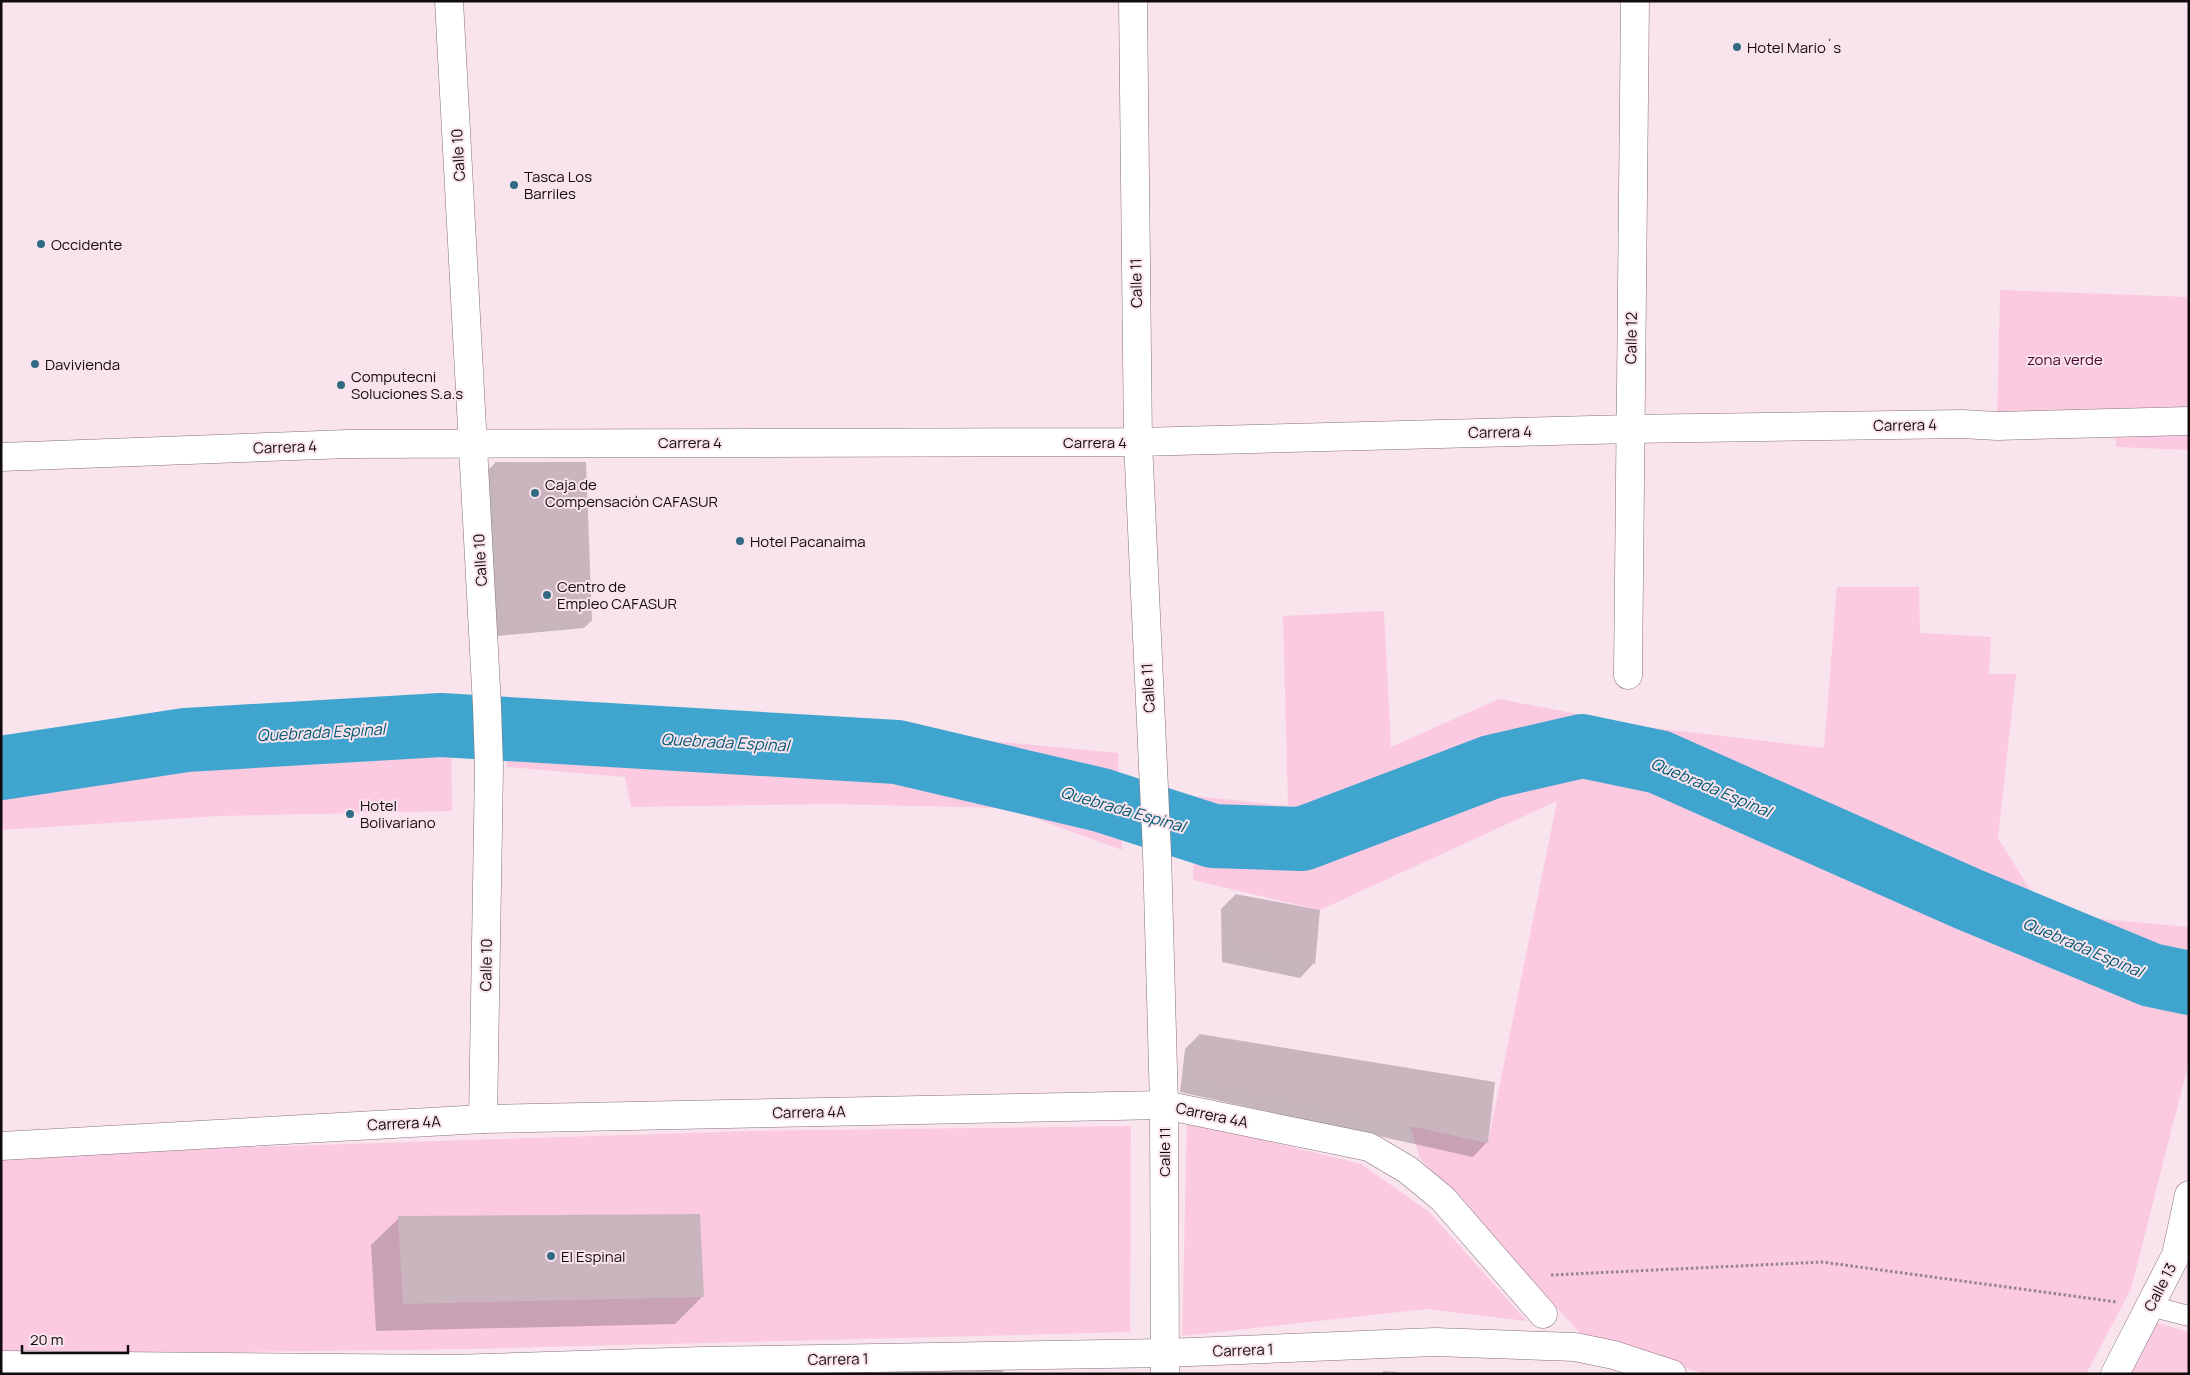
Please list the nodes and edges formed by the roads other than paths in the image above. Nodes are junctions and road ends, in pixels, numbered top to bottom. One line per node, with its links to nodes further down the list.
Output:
1 (449, 1): 7 (street, Calle 10)
2 (1134, 1): 6 (street, Calle 11)
3 (1635, 1): 5 (street, Calle 12)
4 (2189, 421): 5 (street, Carrera 4)
5 (1630, 428): 6 (street, Carrera 4); 9 (street, Calle 12)
6 (1138, 442): 7 (street, Carrera 4); 10 (street, Calle 11)
7 (475, 445): 8 (street, Carrera 4); 11 (street, Calle 10)
8 (1, 456)
9 (1628, 675)
10 (1164, 1105): 11 (street, Carrera 4A); 15 (street, Carrera 4A); 17 (street, Calle 11)
11 (483, 1119): 12 (street, Carrera 4A)
12 (1, 1146)
13 (2189, 1194): 14 (street, Calle 13)
14 (2150, 1306): 16 (lane); 22 (street, Calle 13)
15 (1543, 1314)
16 (2189, 1316)
17 (1165, 1364): 19 (street, Carrera 1); 21 (street, Carrera 1)
18 (1, 1365): 20 (street, Carrera 1)
19 (701, 1367): 20 (street, Carrera 1)
20 (452, 1371)
21 (1672, 1374)
22 (2115, 1374)

